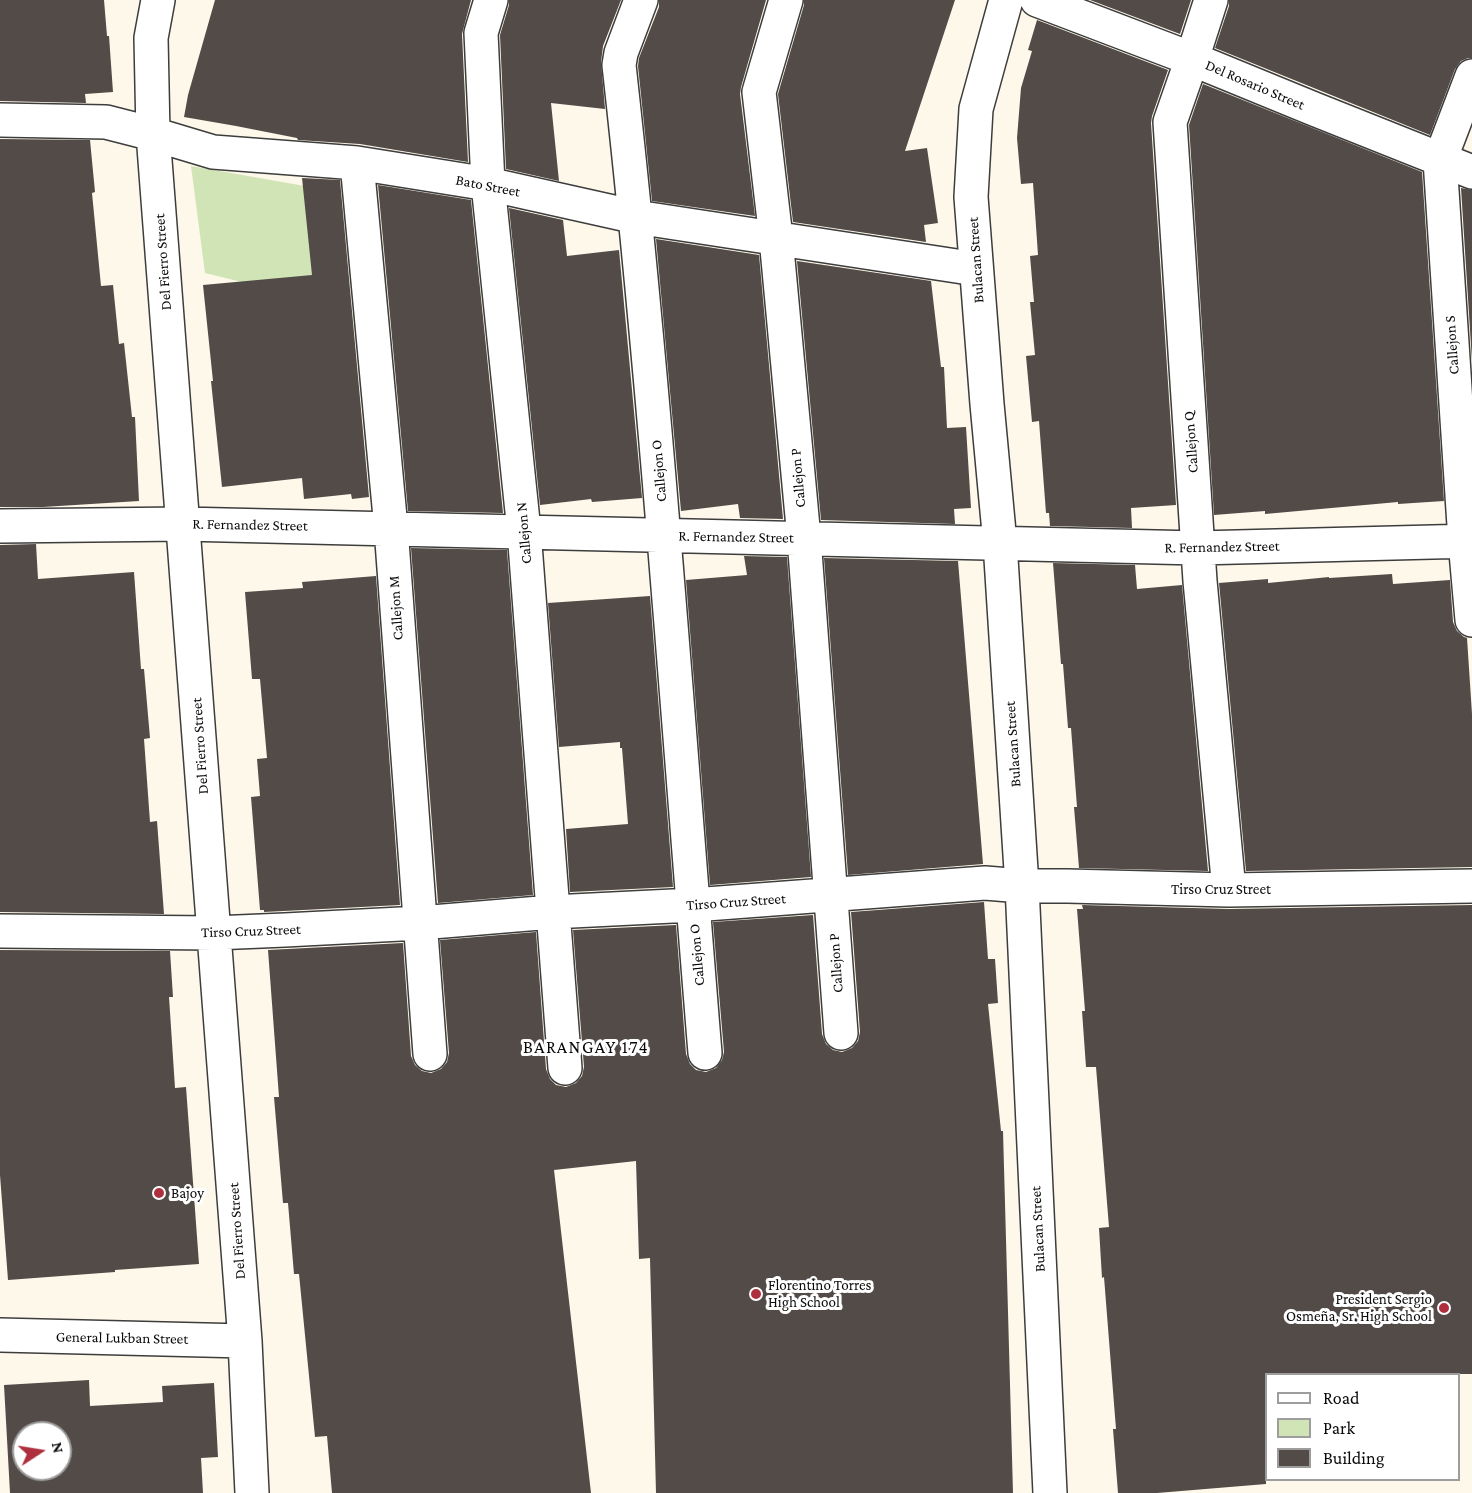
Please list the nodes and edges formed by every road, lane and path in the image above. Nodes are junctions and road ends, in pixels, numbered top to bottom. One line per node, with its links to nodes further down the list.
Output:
1 (158, 0): 11 (street, Del Fierro Street)
2 (491, 0): 15 (street, Callejon N)
3 (640, 0): 16 (street, Callejon O)
4 (786, 0): 17 (street, Callejon P)
5 (1006, 0): 18 (street, Bulacan Street)
6 (1037, 0): 8 (street, Del Rosario Street)
7 (1211, 0): 8 (street, Callejon Q)
8 (1192, 59): 12 (street, Del Rosario Street); 27 (street, Callejon Q)
9 (1472, 75): 12 (street, Callejon S)
10 (0, 120): 11 (street, Bato Street)
11 (153, 134): 13 (street, Bato Street); 19 (street, Del Fierro Street)
12 (1440, 160): 14 (street, Del Rosario Street); 25 (street, Callejon S)
13 (357, 163): 15 (street, Bato Street); 21 (street, Callejon M)
14 (1472, 172)
15 (488, 184): 16 (street, Bato Street); 22 (street, Callejon N)
16 (636, 217): 17 (street, Bato Street); 23 (street, Callejon O)
17 (776, 238): 18 (street, Bato Street); 24 (street, Callejon P)
18 (976, 269): 26 (street, Bulacan Street)
19 (183, 524): 20 (street, R. Fernandez Street); 21 (street, R. Fernandez Street); 37 (street, Del Fierro Street)
20 (0, 526)
21 (391, 528): 22 (street, R. Fernandez Street); 35 (street, Callejon M)
22 (524, 531): 23 (street, R. Fernandez Street); 34 (street, Callejon N)
23 (665, 535): 24 (street, R. Fernandez Street); 33 (street, Callejon O)
24 (804, 538): 26 (street, R. Fernandez Street); 32 (street, Callejon P)
25 (1469, 541): 27 (street, R. Fernandez Street); 28 (street, Callejon S)
26 (1000, 543): 27 (street, R. Fernandez Street); 29 (street, Bulacan Street)
27 (1198, 549): 31 (street, Callejon Q)
28 (1472, 620)
29 (1022, 886): 31 (street, Tirso Cruz Street); 32 (street, Tirso Cruz Street); 45 (street, Bulacan Street)
30 (1472, 886): 31 (street, Tirso Cruz Street)
31 (1229, 890)
32 (831, 895): 33 (street, Tirso Cruz Street); 38 (street, Callejon P)
33 (693, 905): 34 (street, Tirso Cruz Street); 39 (street, Callejon O)
34 (552, 912): 35 (street, Tirso Cruz Street); 41 (street, Callejon N)
35 (420, 923): 37 (street, Tirso Cruz Street); 40 (street, Callejon M)
36 (0, 931): 37 (street, Tirso Cruz Street)
37 (214, 933): 43 (street, Del Fierro Street)
38 (841, 1033)
39 (705, 1053)
40 (430, 1054)
41 (565, 1068)
42 (0, 1335): 43 (street, General Lukban Street)
43 (245, 1341): 44 (street, Del Fierro Street)
44 (252, 1493)
45 (1050, 1493)

